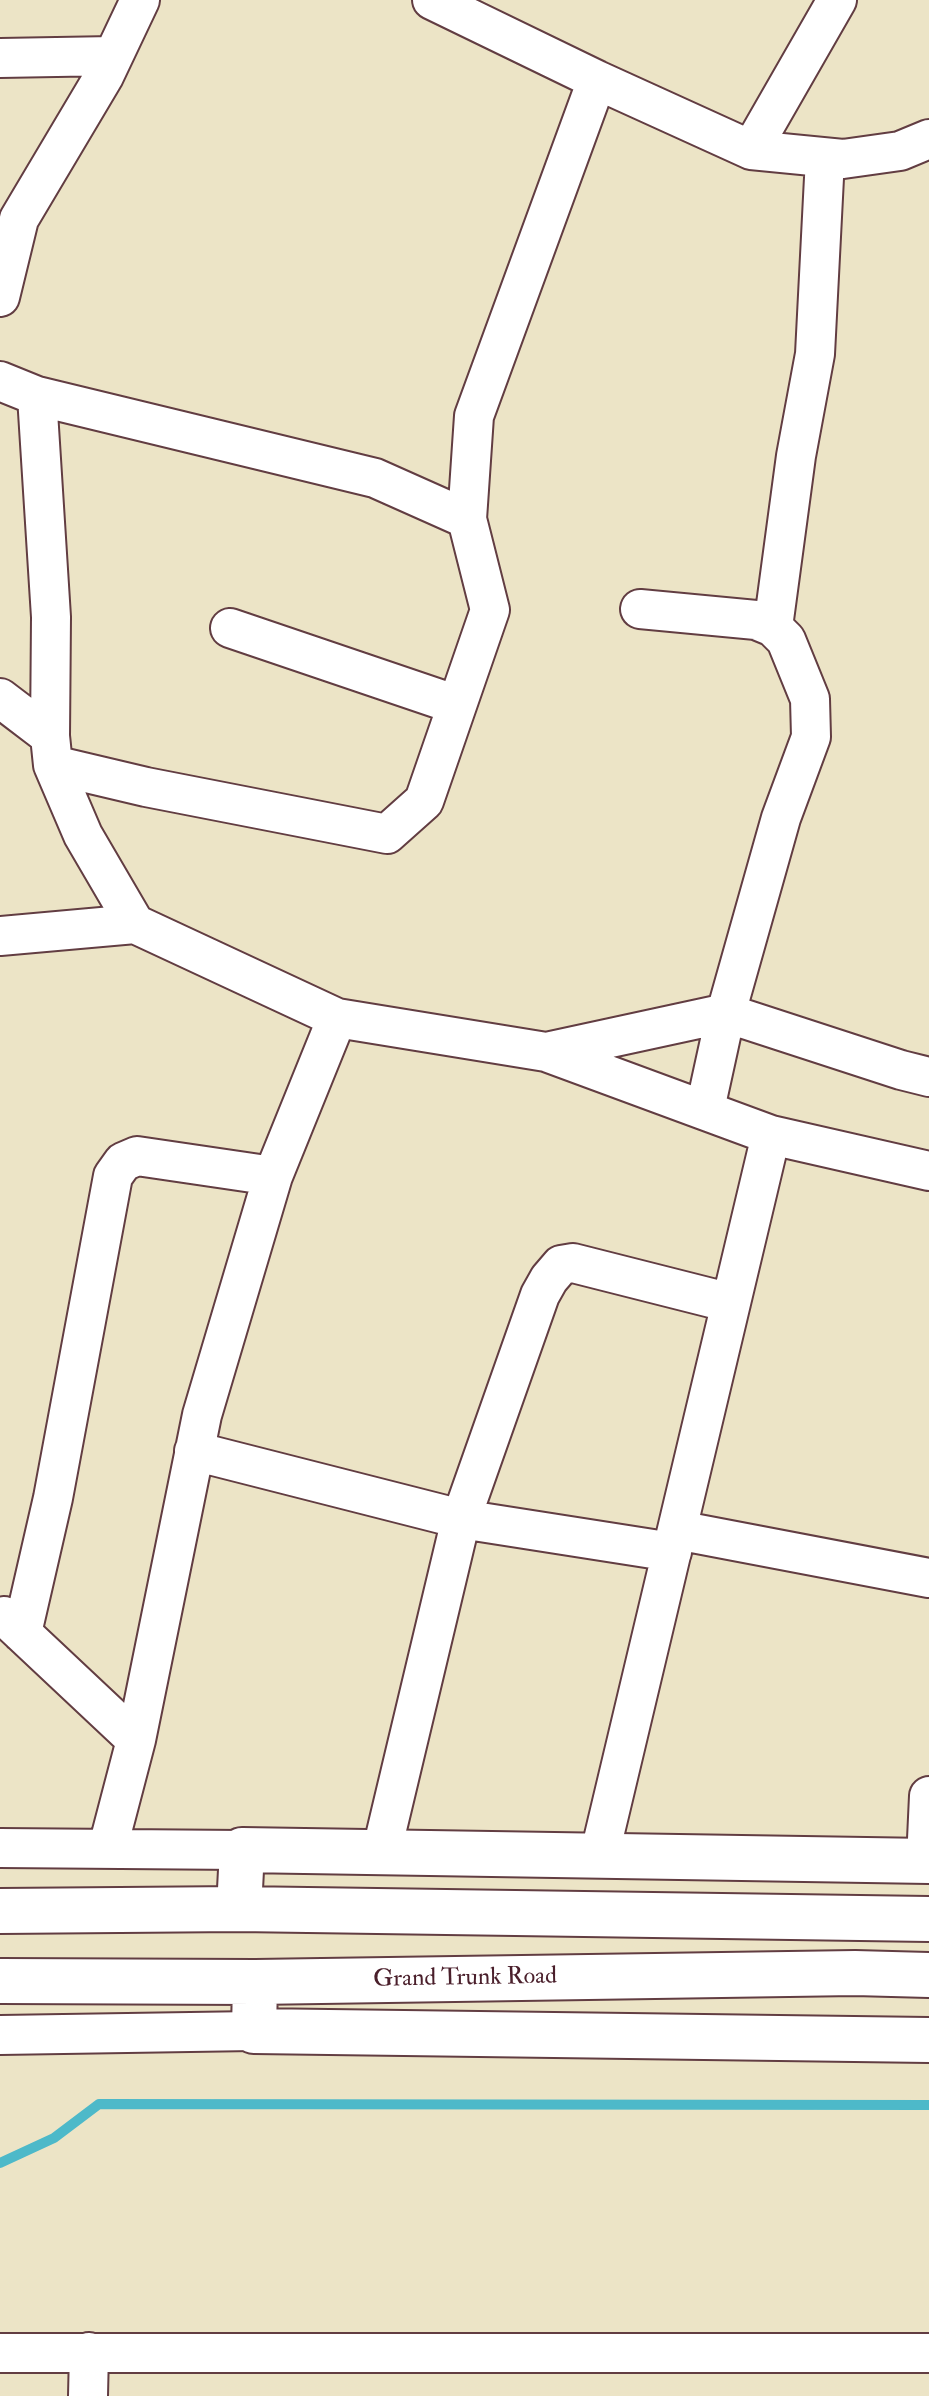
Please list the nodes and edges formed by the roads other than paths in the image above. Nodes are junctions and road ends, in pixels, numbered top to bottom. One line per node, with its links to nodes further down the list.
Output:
1 (140, 0): 4 (street)
2 (432, 0): 6 (street)
3 (837, 0): 8 (street)
4 (113, 56): 5 (street); 10 (street)
5 (0, 58)
6 (597, 80): 8 (street); 13 (street)
7 (929, 139): 9 (street)
8 (751, 150): 9 (street)
9 (825, 158): 15 (street)
10 (0, 297)
11 (0, 381): 12 (street)
12 (37, 396): 13 (street); 19 (street)
13 (467, 519): 18 (street)
14 (640, 609): 15 (street)
15 (773, 627): 22 (street)
16 (230, 628): 18 (street)
17 (0, 698): 19 (street)
18 (457, 705): 19 (street)
19 (52, 751): 20 (street)
20 (135, 924): 21 (street); 23 (street)
21 (0, 936)
22 (726, 1013): 24 (street); 25 (street); 26 (street)
23 (337, 1018): 24 (street); 29 (street)
24 (546, 1052): 26 (street)
25 (929, 1077)
26 (705, 1109): 27 (street)
27 (771, 1135): 28 (street); 30 (street)
28 (929, 1171)
29 (273, 1176): 31 (street); 35 (street)
30 (731, 1303): 32 (street); 33 (street)
31 (194, 1451): 32 (street); 36 (street)
32 (461, 1519): 33 (street); 41 (street)
33 (674, 1541): 34 (street); 42 (street)
34 (929, 1578)
35 (11, 1622): 36 (street)
36 (136, 1740): 38 (street)
37 (929, 1796): 43 (street)
38 (108, 1847): 39 (street); 40 (street)
39 (0, 1848)
40 (242, 1850): 41 (highway); 44 (highway)
41 (381, 1854): 42 (highway)
42 (599, 1857): 43 (highway)
43 (927, 1861)
44 (239, 1909): 45 (highway); 46 (highway)
45 (0, 1911)
46 (929, 1919)
47 (929, 1975): 49 (highway, Grand Trunk Road)
48 (0, 1981): 49 (highway, Grand Trunk Road)
49 (255, 1982): 50 (highway)
50 (254, 2031): 51 (street); 52 (highway)
51 (0, 2035)
52 (929, 2040)
53 (89, 2352): 54 (street); 55 (street); 56 (street)
54 (0, 2353)
55 (929, 2353)
56 (88, 2396)

